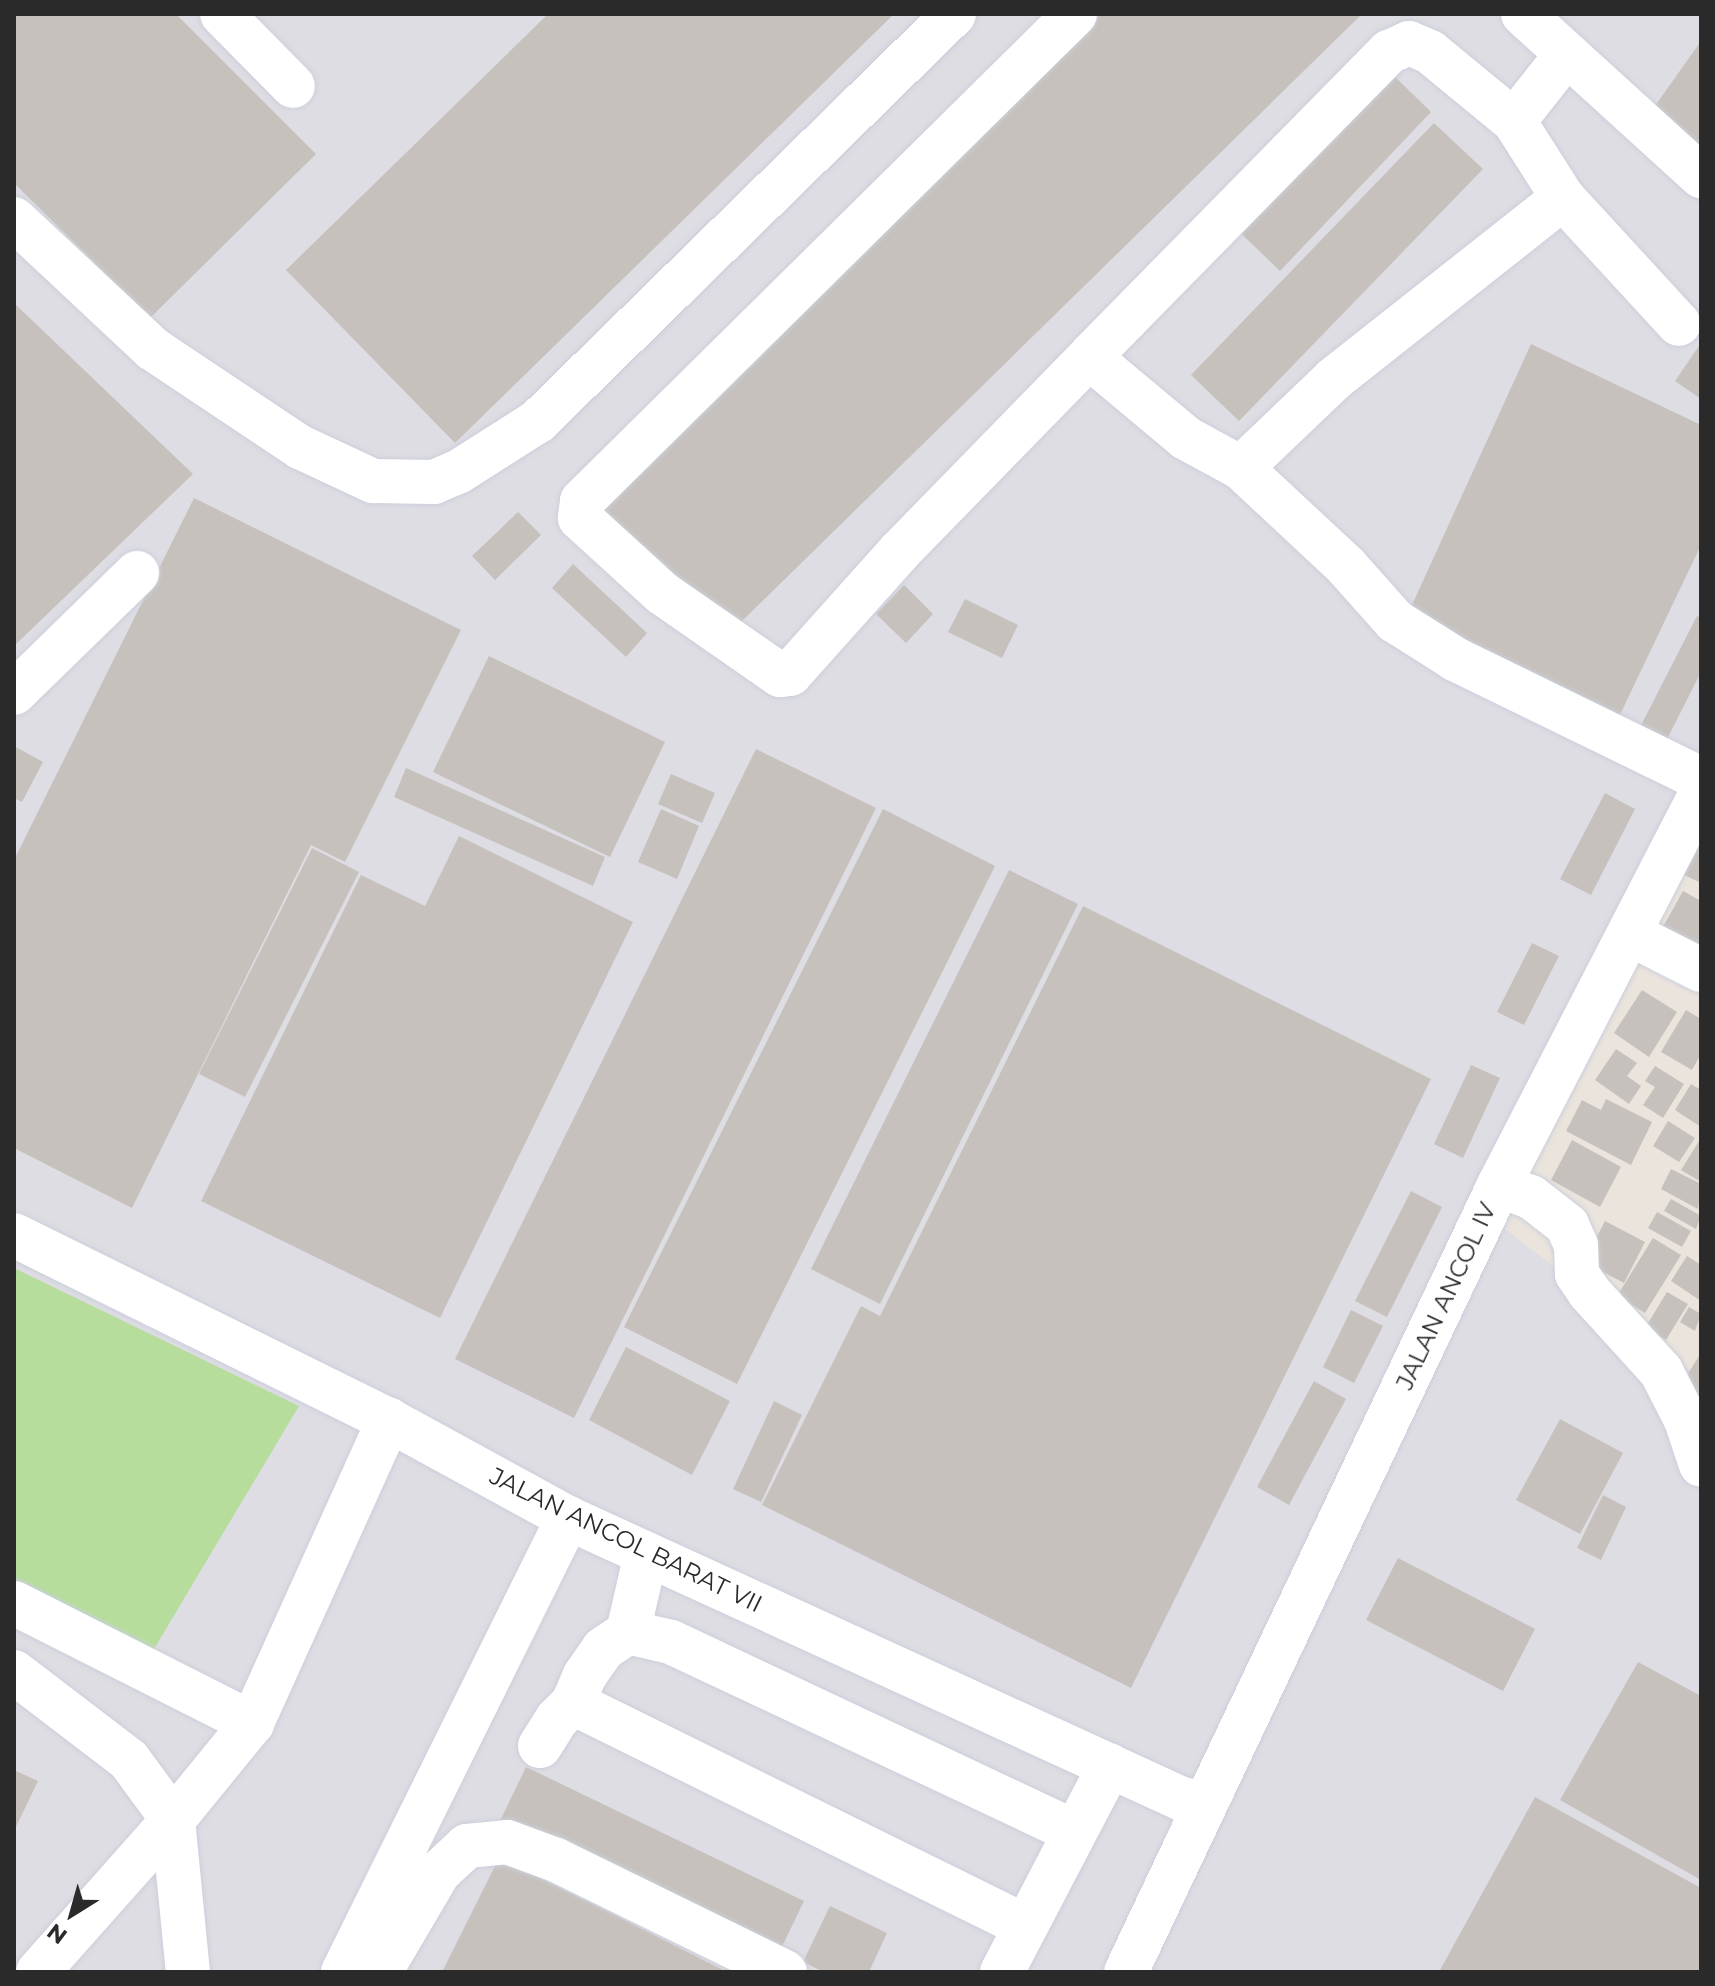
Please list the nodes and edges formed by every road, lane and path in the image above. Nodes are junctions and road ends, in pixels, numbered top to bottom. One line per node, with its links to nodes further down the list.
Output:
1 (222, 14): 6 (street)
2 (954, 14): 10 (street)
3 (1075, 14): 12 (street)
4 (1523, 14): 7 (street)
5 (1408, 28): 7 (street); 12 (street)
6 (293, 86)
7 (1540, 86): 8 (street); 9 (street)
8 (1701, 176)
9 (1563, 198): 11 (street); 13 (street)
10 (14, 219)
11 (1679, 324)
12 (1092, 354): 13 (street)
13 (1241, 468): 16 (street)
14 (137, 573): 15 (street)
15 (14, 693)
16 (1701, 779)
17 (1701, 794): 18 (street, JALAN ANCOL IV)
18 (1630, 934): 19 (street); 20 (street, JALAN ANCOL IV)
19 (1701, 970)
20 (1499, 1185): 23 (street); 33 (street, JALAN ANCOL IV)
21 (14, 1235): 22 (street, JALAN ANCOL BARAT VII)
22 (389, 1420): 24 (street, JALAN ANCOL BARAT VII); 30 (street)
23 (1701, 1465)
24 (568, 1518): 25 (street, JALAN ANCOL BARAT VII); 39 (street)
25 (646, 1554): 27 (street); 32 (street, JALAN ANCOL BARAT VII)
26 (14, 1603): 30 (street)
27 (628, 1632): 29 (street); 35 (street)
28 (14, 1672): 34 (street)
29 (573, 1703): 31 (street); 36 (street)
30 (252, 1723): 34 (street)
31 (540, 1746)
32 (1110, 1765): 33 (street, JALAN ANCOL BARAT VII); 35 (street)
33 (1204, 1804): 43 (street, JALAN ANCOL IV)
34 (173, 1820): 37 (street); 38 (street)
35 (1074, 1832): 36 (street)
36 (1025, 1926): 42 (street)
37 (38, 1972)
38 (188, 1972)
39 (343, 1972)
40 (380, 1972): 41 (street)
41 (785, 1972)
42 (1002, 1972)
43 (1126, 1972)

